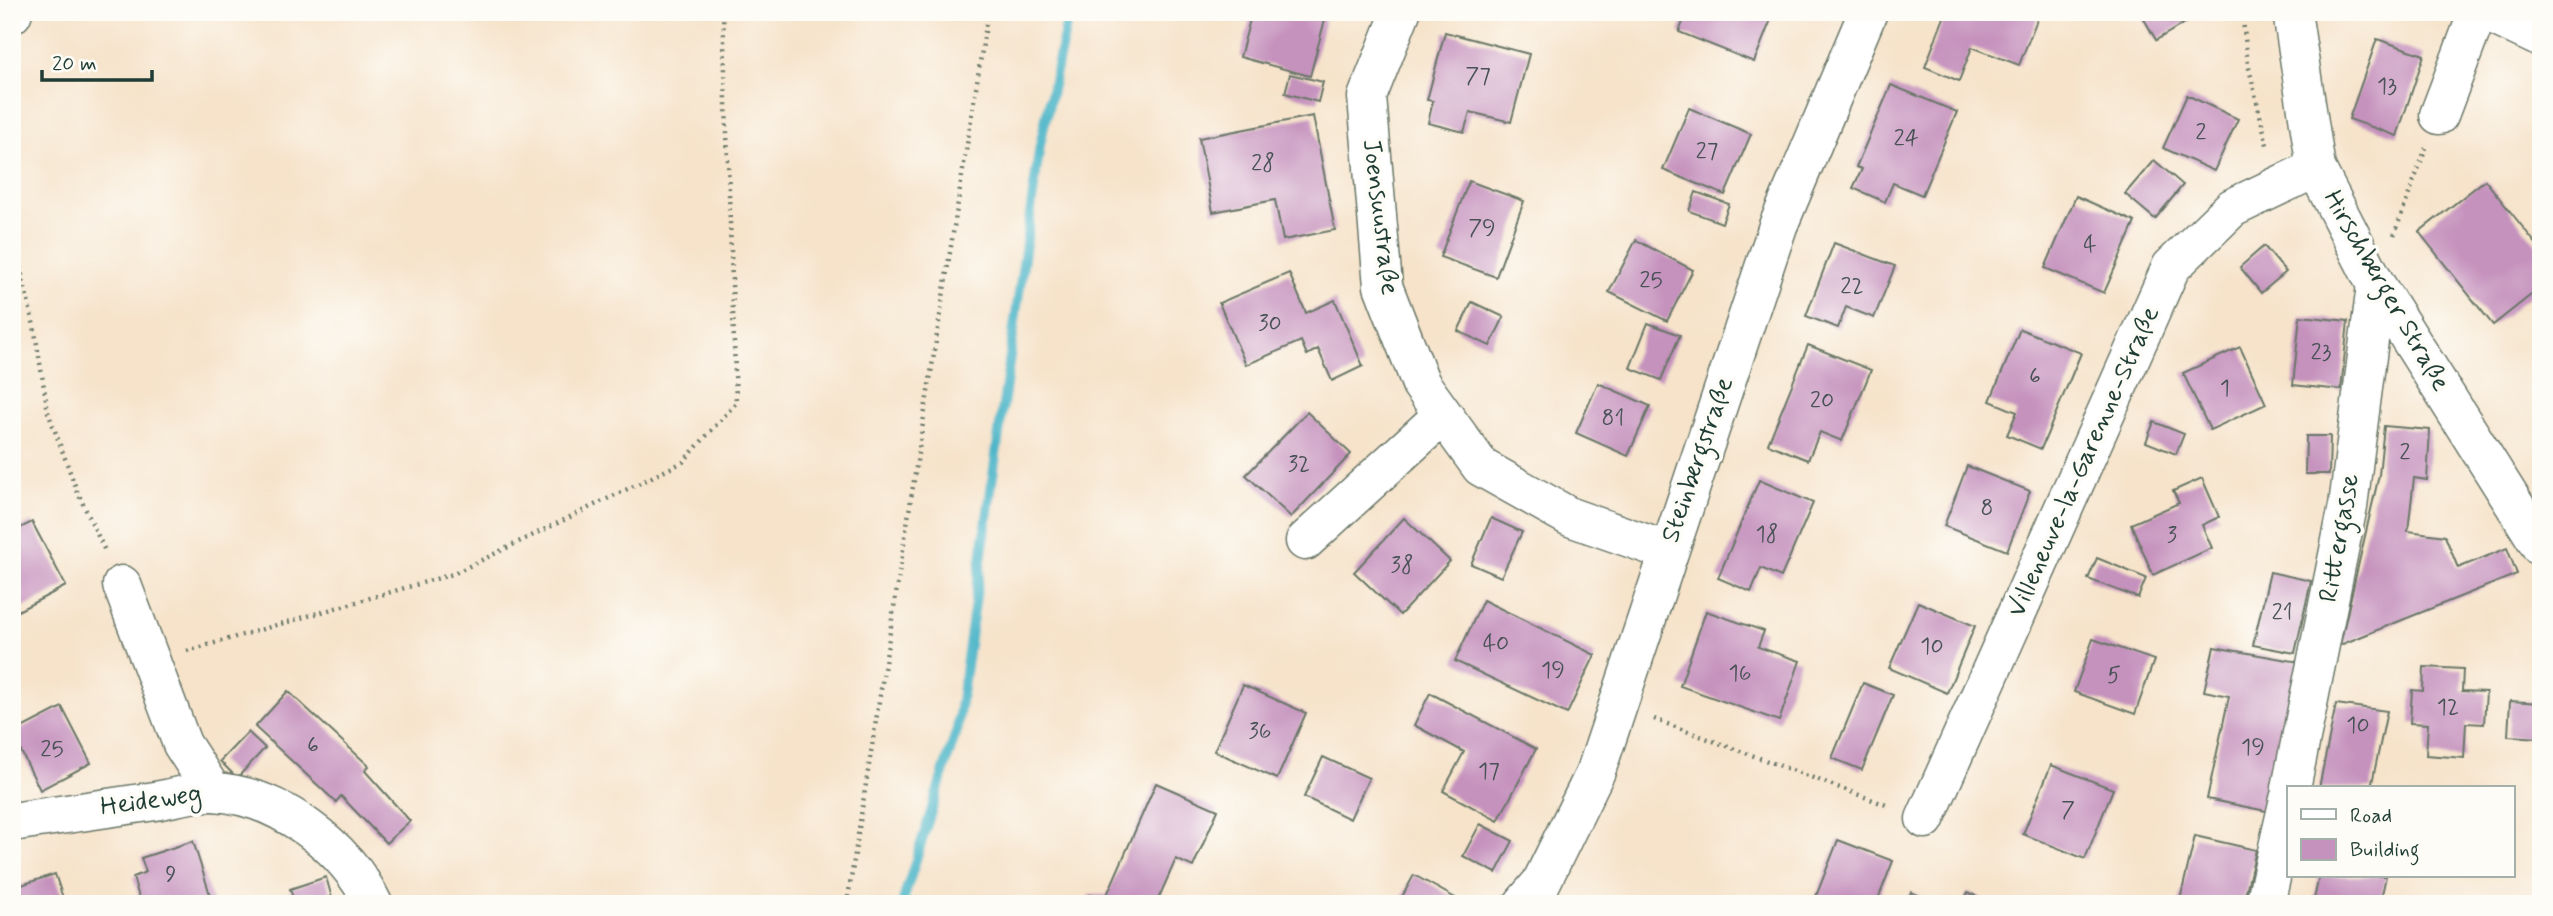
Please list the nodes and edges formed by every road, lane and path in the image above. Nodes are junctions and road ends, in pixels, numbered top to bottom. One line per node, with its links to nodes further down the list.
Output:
1 (723, 12): 18 (path)
2 (988, 12): 26 (path)
3 (1401, 12): 13 (street, Joensuustraße)
4 (1868, 12): 16 (street, Steinbergstraße)
5 (2292, 12): 10 (street, Hirschberger Straße)
6 (2478, 12): 9 (street)
7 (2486, 12): 8 (street)
8 (2541, 38)
9 (2439, 114): 12 (path)
10 (2316, 168): 12 (street, Hirschberger Straße); 23 (street, Villeneuve-la-Garenne-Straße)
11 (12, 233): 17 (path)
12 (2375, 296): 15 (street, Hirschberger Straße); 20 (street, Rittergasse)
13 (1444, 415): 14 (street); 16 (street, Joensuustraße)
14 (1305, 541)
15 (2541, 547)
16 (1667, 551): 19 (street, Steinbergstraße)
17 (121, 585): 18 (street)
18 (149, 662): 21 (street)
19 (1617, 705): 23 (path); 27 (street, Steinbergstraße)
20 (2291, 786)
21 (213, 792): 24 (street, Heideweg); 25 (street, Heideweg)
22 (2287, 808): 28 (street)
23 (1925, 819)
24 (12, 822)
25 (373, 904)
26 (847, 904)
27 (1523, 904)
28 (2265, 904)

